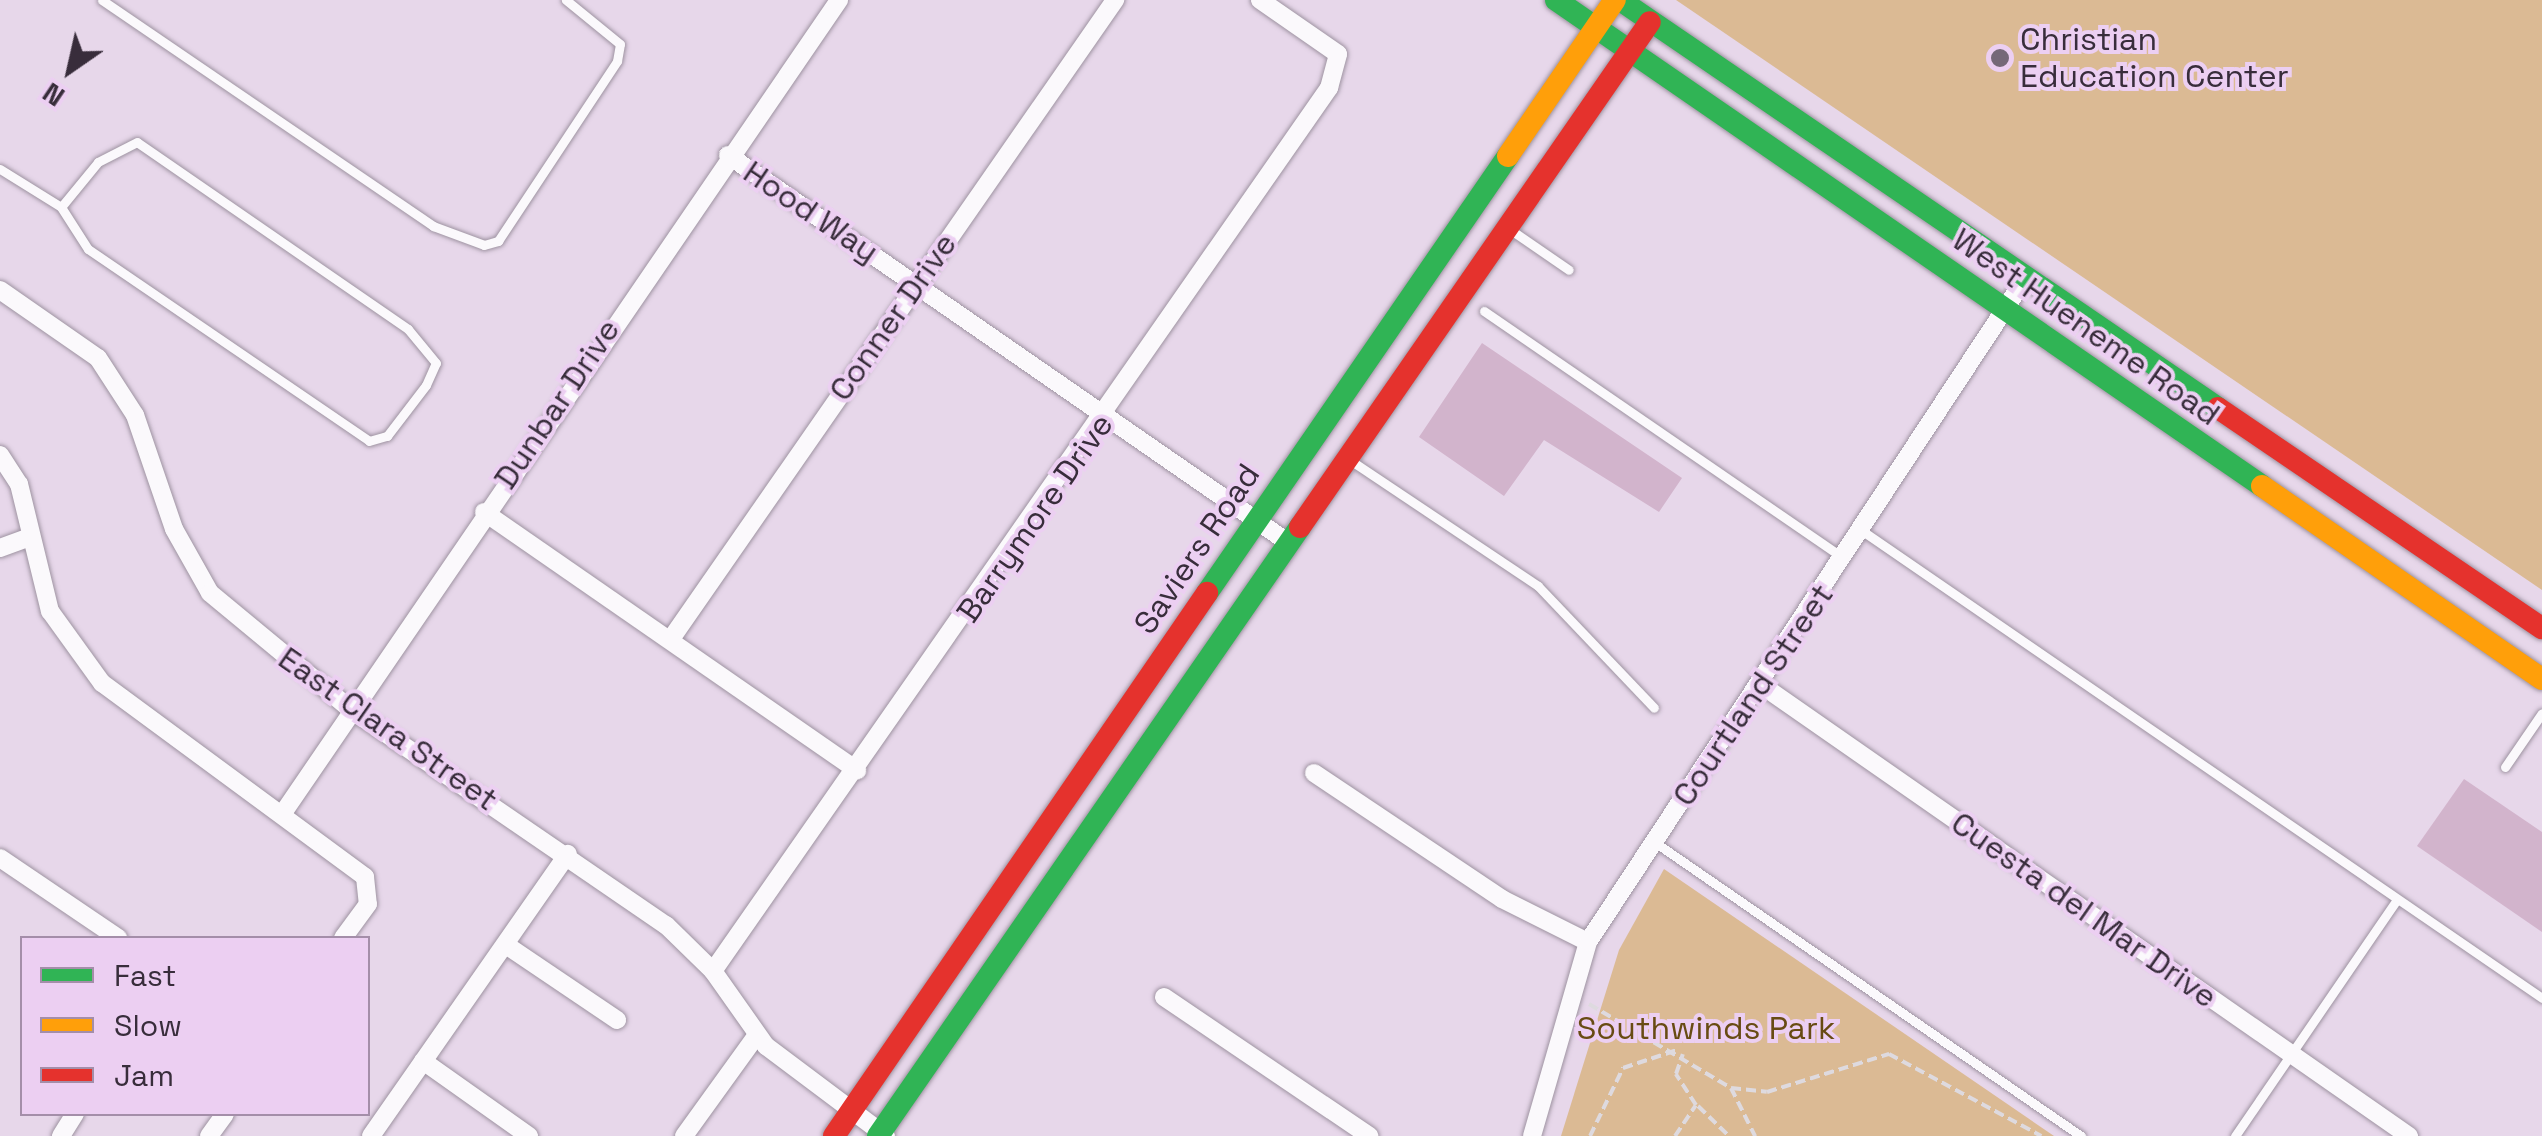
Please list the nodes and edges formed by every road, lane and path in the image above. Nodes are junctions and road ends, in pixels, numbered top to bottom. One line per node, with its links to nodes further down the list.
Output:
1 (102, 0): 2 (lane)
2 (566, 0)
3 (839, 0): 11 (street, Dunbar Drive)
4 (1115, 0): 17 (street, Conner Drive)
5 (1260, 0): 21 (street, Barrymore Drive)
6 (1556, 0): 9 (main road, West Hueneme Road)
7 (1617, 0): 8 (main road, West Hueneme Road); 9 (main road, Saviers Road)
8 (1650, 22): 10 (main road); 16 (main road, West Hueneme Road)
9 (1596, 27): 10 (main road, West Hueneme Road); 25 (main road, Saviers Road)
10 (1631, 49): 14 (main road); 19 (main road, West Hueneme Road)
11 (728, 156): 17 (street, Hood Way); 24 (street, Dunbar Drive)
12 (0, 169): 13 (lane)
13 (62, 208): 13 (lane)
14 (1508, 228): 15 (lane); 23 (main road)
15 (1569, 270)
16 (2026, 277): 19 (street, Courtland Street); 31 (main road, West Hueneme Road)
17 (916, 283): 21 (street, Hood Way); 32 (street, Conner Drive)
18 (0, 290): 36 (street, East Clara Street)
19 (2004, 310): 26 (street, Courtland Street); 33 (main road, West Hueneme Road)
20 (1484, 311): 30 (lane)
21 (1106, 418): 25 (street, Hood Way); 39 (street, Barrymore Drive)
22 (0, 456): 27 (street)
23 (1348, 459): 28 (main road); 35 (lane)
24 (484, 512): 32 (street); 36 (street, Dunbar Drive)
25 (1256, 520): 28 (street, Hood Way); 61 (main road, Saviers Road)
26 (1864, 532): 30 (street, Courtland Street); 45 (lane)
27 (27, 538): 29 (street); 41 (street)
28 (1289, 543): 63 (main road)
29 (0, 548)
30 (1845, 560): 34 (street, Courtland Street)
31 (2542, 628)
32 (674, 636): 39 (street)
33 (2542, 679)
34 (1760, 684): 42 (street, Courtland Street); 57 (street, Cuesta del Mar Drive)
35 (1654, 708)
36 (350, 709): 41 (street, Dunbar Drive); 43 (street, East Clara Street)
37 (2542, 713): 38 (lane)
38 (2505, 767)
39 (857, 770): 50 (street, Barrymore Drive)
40 (1314, 773): 48 (street)
41 (283, 813): 47 (street)
42 (1651, 839): 48 (street, Courtland Street); 76 (lane)
43 (568, 854): 49 (street); 50 (street, East Clara Street)
44 (0, 858): 46 (street)
45 (2398, 899): 53 (lane); 57 (lane)
46 (115, 936)
47 (345, 936)
48 (1588, 942): 52 (street, Courtland Street)
49 (506, 945): 54 (street); 58 (street)
50 (713, 971): 55 (street, East Clara Street)
51 (1164, 997): 69 (street)
52 (1572, 998): 56 (path); 70 (street, Courtland Street)
53 (2542, 998)
54 (617, 1020)
55 (756, 1036): 61 (street, East Clara Street); 67 (street)
56 (1680, 1052): 59 (path); 60 (path); 71 (path)
57 (2290, 1054): 77 (lane); 78 (street, Cuesta del Mar Drive)
58 (423, 1061): 65 (street); 66 (street)
59 (1732, 1088): 74 (path); 75 (path)
60 (1696, 1105): 72 (path); 73 (path)
61 (851, 1112): 63 (street, East Clara Street); 68 (main road, Saviers Road)
62 (223, 1116): 64 (street)
63 (881, 1135)
64 (208, 1136)
65 (371, 1136)
66 (529, 1136)
67 (684, 1136)
68 (834, 1136)
69 (1369, 1136)
70 (1532, 1136)
71 (1590, 1136)
72 (1674, 1136)
73 (1729, 1136)
74 (1755, 1136)
75 (2041, 1136)
76 (2081, 1136)
77 (2235, 1136)
78 (2408, 1136)

